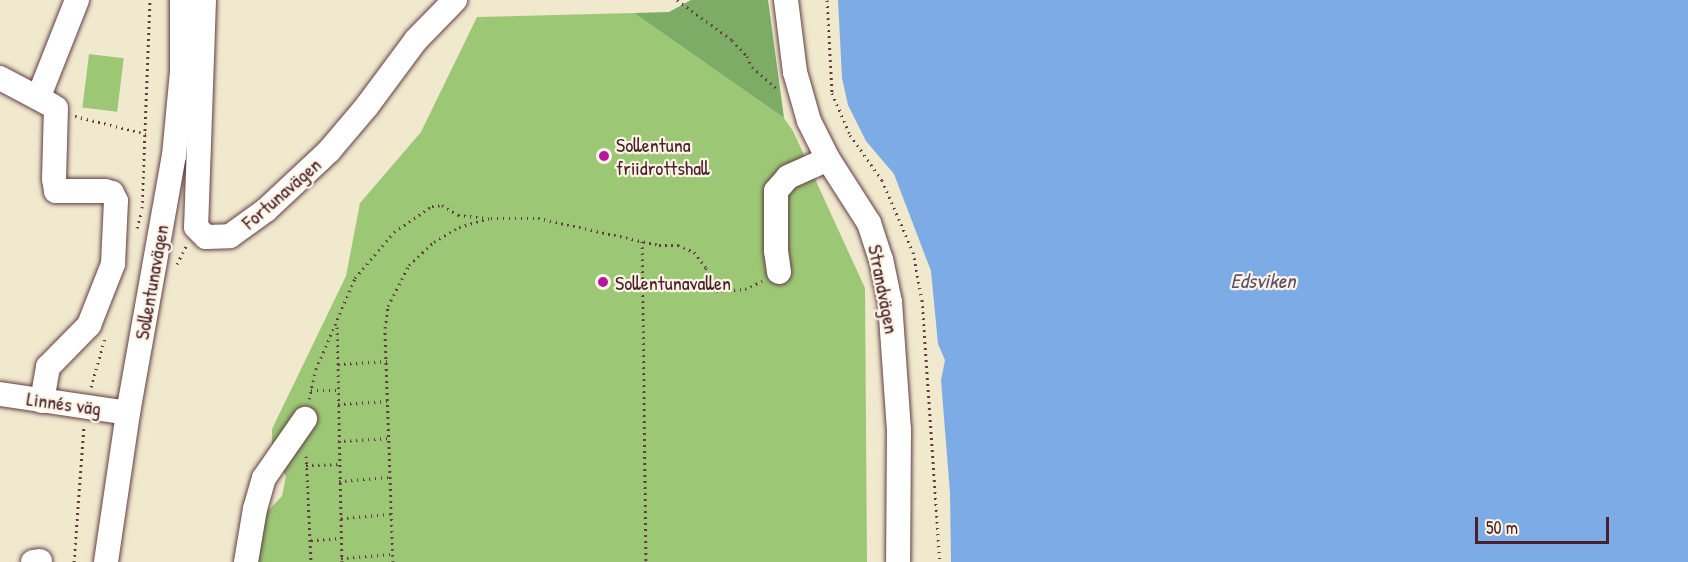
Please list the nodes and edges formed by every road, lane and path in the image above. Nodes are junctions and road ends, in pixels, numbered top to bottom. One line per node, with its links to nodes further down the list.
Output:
1 (77, 0): 9 (street)
2 (182, 0): 26 (street, Sollentunavägen)
3 (204, 0): 13 (street)
4 (455, 0): 13 (street, Fortunavägen)
5 (677, 0): 8 (path)
6 (786, 0): 11 (street, Strandvägen)
7 (0, 78): 9 (street)
8 (783, 92)
9 (53, 106): 10 (path); 23 (street)
10 (146, 134)
11 (828, 159): 15 (street); 46 (street, Strandvägen)
12 (491, 218): 14 (path); 17 (path); 18 (path)
13 (196, 227): 16 (path)
14 (642, 241): 15 (path); 45 (path)
15 (779, 272)
16 (172, 274)
17 (337, 324): 19 (path); 20 (path)
18 (387, 361): 19 (path); 24 (path)
19 (338, 364): 21 (path)
20 (312, 390): 21 (path); 27 (path)
21 (338, 390): 25 (path)
22 (0, 394): 23 (street, Linnés väg)
23 (42, 401): 26 (street, Linnés väg)
24 (387, 401): 25 (path); 28 (path)
25 (338, 404): 29 (path)
26 (128, 413): 41 (street, Sollentunavägen)
27 (305, 419): 42 (street)
28 (389, 438): 29 (path); 33 (path)
29 (338, 441): 31 (path)
30 (306, 453): 32 (path)
31 (338, 464): 32 (path); 34 (path)
32 (306, 465): 38 (path)
33 (389, 477): 34 (path); 35 (path)
34 (339, 481): 36 (path)
35 (391, 514): 36 (path); 39 (path)
36 (341, 518): 37 (path)
37 (341, 538): 38 (path); 40 (path)
38 (311, 540): 43 (path)
39 (392, 554): 40 (path); 44 (path)
40 (341, 560)
41 (106, 562)
42 (246, 562)
43 (311, 562)
44 (393, 562)
45 (646, 562)
46 (898, 562)

